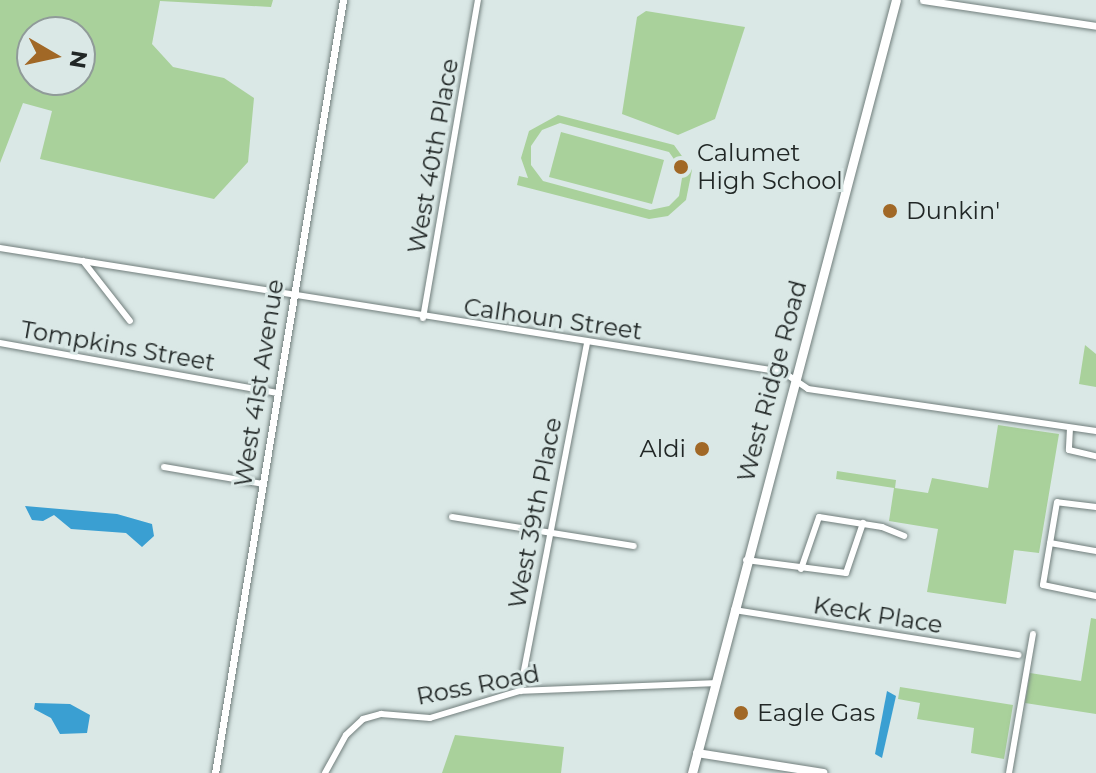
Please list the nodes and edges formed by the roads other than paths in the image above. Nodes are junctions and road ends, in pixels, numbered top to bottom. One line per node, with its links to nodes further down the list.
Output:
1 (343, 0): 8 (street, West 41st Avenue)
2 (478, 0): 9 (street, West 40th Place)
3 (896, 0): 13 (main road, West Ridge Road)
4 (923, 0): 5 (street)
5 (1096, 26)
6 (0, 248): 7 (street, Calhoun Street)
7 (83, 261): 8 (street, Calhoun Street); 10 (street)
8 (294, 296): 9 (street, Calhoun Street); 14 (street, West 41st Avenue)
9 (423, 318): 11 (street, Calhoun Street)
10 (130, 321)
11 (587, 342): 13 (street, Calhoun Street); 23 (street, West 39th Place)
12 (0, 343): 14 (street, Tompkins Street)
13 (793, 379): 15 (street, Calhoun Street); 28 (main road, West Ridge Road)
14 (278, 393): 19 (street, West 41st Avenue)
15 (1070, 428): 16 (street, Calhoun Street); 17 (street)
16 (1096, 431)
17 (1096, 456)
18 (164, 467): 19 (street)
19 (263, 484): 37 (street, West 41st Avenue)
20 (1096, 507): 25 (street)
21 (452, 517): 23 (street)
22 (863, 523): 24 (street); 29 (street); 29 (street)
23 (549, 532): 26 (street); 35 (street, West 39th Place)
24 (904, 536)
25 (1050, 543): 27 (street); 30 (street)
26 (634, 546)
27 (1096, 551)
28 (746, 560): 29 (street); 31 (main road, West Ridge Road)
29 (801, 569)
30 (1096, 596)
31 (734, 610): 33 (street, Keck Place); 34 (main road, West Ridge Road)
32 (1033, 634): 41 (street)
33 (1018, 655)
34 (715, 683): 35 (street, Ross Road); 36 (main road, West Ridge Road)
35 (520, 691): 38 (street, Ross Road)
36 (697, 753): 39 (main road, West Ridge Road); 40 (main road)
37 (215, 773)
38 (325, 773)
39 (692, 773)
40 (823, 773)
41 (1009, 773)

